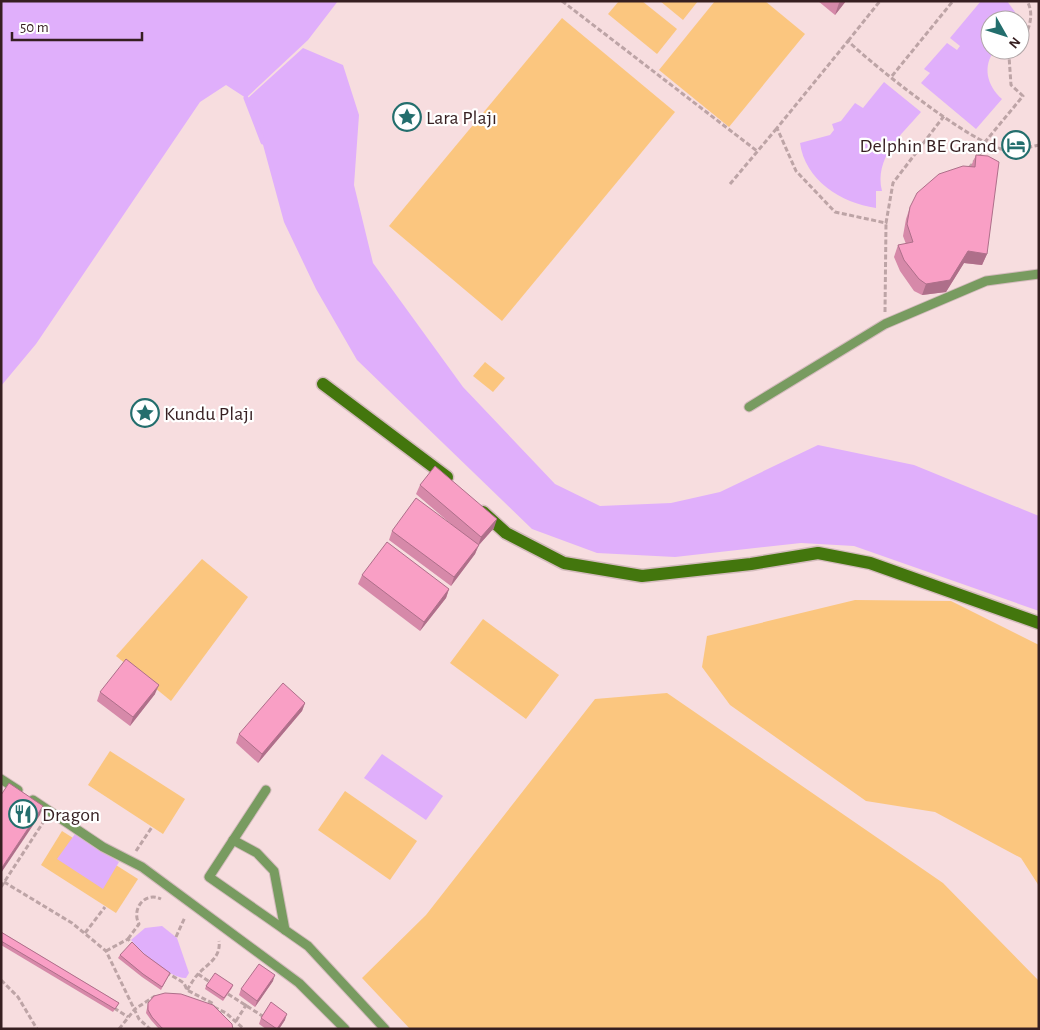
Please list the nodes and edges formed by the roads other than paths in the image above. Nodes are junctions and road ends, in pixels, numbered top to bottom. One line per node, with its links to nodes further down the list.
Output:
1 (1039, 274): 3 (lane)
2 (323, 384): 4 (street)
3 (750, 407)
4 (459, 489)
5 (472, 501): 6 (street)
6 (1039, 623)
7 (1, 779): 11 (lane)
8 (266, 790): 9 (lane)
9 (233, 840): 10 (lane); 10 (lane)
10 (285, 930): 12 (lane)
11 (345, 1029)
12 (385, 1029)

